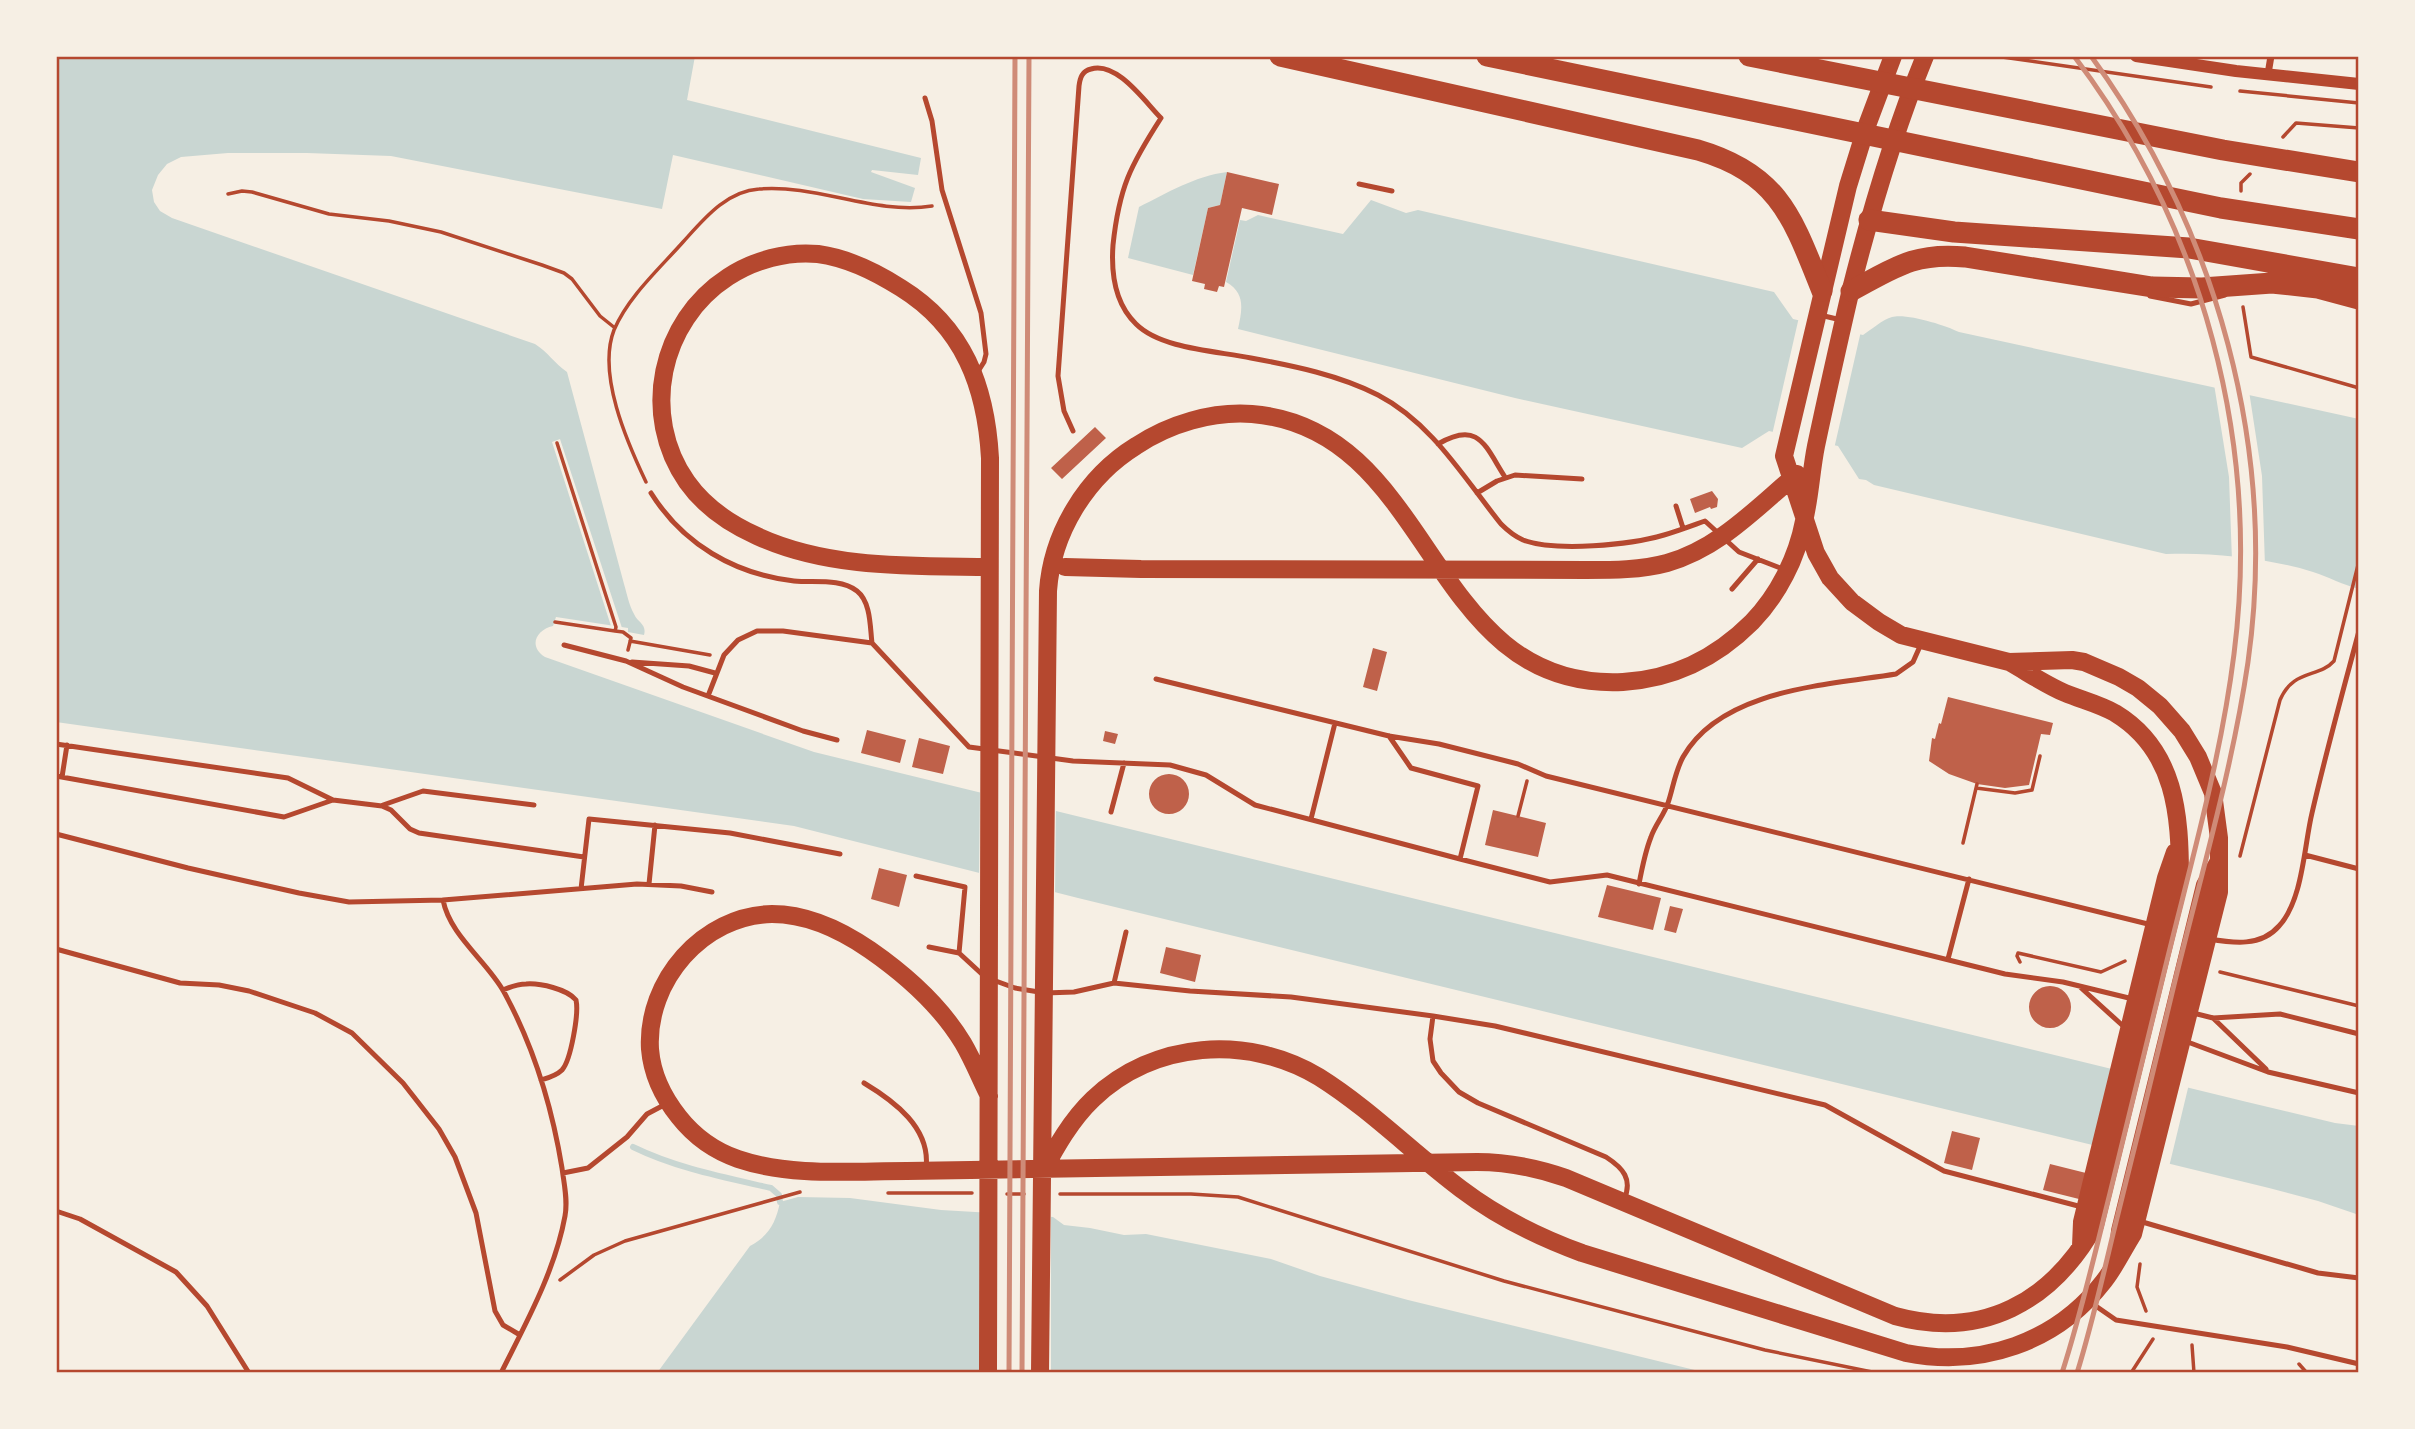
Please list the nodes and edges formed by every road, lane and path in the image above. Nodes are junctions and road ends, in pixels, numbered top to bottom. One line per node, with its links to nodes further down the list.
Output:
1 (1280, 56): 19 (highway)
2 (1487, 56): 17 (highway)
3 (1749, 56): 11 (highway)
4 (1893, 56): 19 (main road)
5 (1925, 56): 16 (main road)
6 (2137, 56): 8 (street)
7 (2271, 56): 8 (street)
8 (2268, 74): 9 (street)
9 (2359, 84)
10 (925, 99): 25 (lane)
11 (2359, 172)
12 (1359, 184): 13 (lane)
13 (1392, 191)
14 (228, 194): 24 (path)
15 (934, 206): 24 (path)
16 (1869, 220): 18 (highway); 20 (main road)
17 (2359, 229)
18 (2359, 278)
19 (1822, 291): 22 (main road)
20 (1851, 291): 21 (highway); 23 (main road)
21 (2359, 299)
22 (1816, 317): 23 (lane); 29 (main road)
23 (1844, 323): 30 (main road)
24 (615, 328): 34 (path)
25 (975, 375): 44 (main road); 116 (main road)
26 (1073, 431): 28 (lane)
27 (557, 443): 48 (path)
28 (1438, 444): 31 (lane); 35 (lane)
29 (1786, 448): 33 (main road); 37 (main road)
30 (1815, 453): 33 (main road); 38 (main road)
31 (1505, 477): 32 (lane); 35 (lane)
32 (1583, 479)
33 (1791, 479): 37 (main road); 38 (main road)
34 (651, 493): 51 (lane)
35 (1477, 493): 39 (lane)
36 (1676, 506): 39 (lane)
37 (1759, 506): 40 (main road)
38 (1804, 522): 45 (main road); 50 (main road)
39 (1683, 528): 40 (lane)
40 (1723, 537): 41 (lane); 43 (main road)
41 (1758, 559): 45 (lane); 46 (lane)
42 (2359, 561): 56 (path)
43 (1065, 566)
44 (981, 567)
45 (1787, 570): 120 (main road)
46 (1732, 589)
47 (555, 622): 48 (path)
48 (615, 631): 53 (path)
49 (2359, 631): 82 (lane)
50 (1922, 642): 55 (main road); 72 (lane)
51 (872, 643): 57 (lane); 67 (lane)
52 (564, 645): 54 (lane)
53 (708, 654)
54 (626, 662): 57 (lane); 60 (lane)
55 (2009, 662): 129 (main road); 130 (main road)
56 (2327, 667): 58 (path); 79 (path)
57 (715, 673): 60 (lane)
58 (2330, 674)
59 (1156, 679): 61 (lane)
60 (708, 696): 63 (lane)
61 (1335, 723): 62 (lane); 76 (lane)
62 (1389, 736): 68 (lane); 84 (lane)
63 (837, 740)
64 (56, 744): 65 (lane)
65 (67, 745): 69 (lane); 70 (lane)
66 (2040, 757): 80 (path)
67 (1124, 763): 74 (lane); 76 (lane)
68 (1530, 769): 72 (lane); 75 (path)
69 (59, 777): 70 (lane)
70 (333, 800): 73 (lane)
71 (534, 804): 73 (lane)
72 (1667, 805): 87 (lane); 89 (lane)
73 (382, 806): 83 (lane)
74 (1111, 812)
75 (1518, 816)
76 (1311, 819): 84 (lane)
77 (656, 825): 81 (lane); 83 (lane); 88 (lane)
78 (56, 834): 92 (lane)
79 (2243, 842)
80 (1963, 844)
81 (840, 854)
82 (2305, 855): 85 (lane); 95 (lane)
83 (584, 856): 90 (lane)
84 (1460, 859): 89 (lane)
85 (2359, 869)
86 (916, 876): 98 (lane)
87 (1969, 878): 93 (lane); 100 (lane)
88 (649, 884): 90 (lane); 91 (lane)
89 (1639, 884): 100 (lane)
90 (581, 889): 92 (lane)
91 (712, 892)
92 (443, 900): 104 (lane)
93 (2174, 931)
94 (1126, 932): 102 (lane)
95 (2187, 934)
96 (929, 947): 98 (lane)
97 (56, 949): 136 (lane)
98 (959, 953): 102 (lane)
99 (2026, 954): 101 (path)
100 (1948, 960): 103 (lane)
101 (2063, 963)
102 (1114, 983): 107 (lane)
103 (2078, 985): 105 (lane); 109 (lane)
104 (503, 990): 113 (lane); 113 (lane)
105 (2159, 1005)
106 (2172, 1008): 108 (lane)
107 (1433, 1016): 127 (lane); 129 (lane)
108 (2213, 1018): 110 (lane); 112 (lane)
109 (2149, 1032)
110 (2359, 1034)
111 (2163, 1036): 112 (lane)
112 (2268, 1072): 115 (lane)
113 (541, 1080): 119 (lane)
114 (864, 1083): 118 (lane)
115 (2359, 1093)
116 (989, 1096): 117 (main road); 141 (main road)
117 (668, 1102): 118 (main road); 119 (lane)
118 (926, 1170): 127 (main road)
119 (562, 1173): 136 (lane)
120 (1042, 1173): 134 (main road); 142 (main road)
121 (808, 1192): 132 (path)
122 (879, 1193): 123 (path)
123 (975, 1194)
124 (1002, 1194): 125 (path)
125 (1030, 1194)
126 (1057, 1194): 143 (path)
127 (1622, 1202): 129 (main road)
128 (56, 1211): 139 (lane)
129 (2095, 1220)
130 (2125, 1228): 133 (lane); 134 (main road)
131 (2140, 1262): 135 (path)
132 (571, 1271)
133 (2359, 1278)
134 (2087, 1300): 135 (lane)
135 (2151, 1324): 138 (lane); 144 (path)
136 (520, 1335): 140 (lane)
137 (2192, 1343): 145 (path)
138 (2359, 1364)
139 (249, 1373)
140 (501, 1373)
141 (988, 1373)
142 (1040, 1373)
143 (1877, 1373)
144 (2131, 1373)
145 (2193, 1373)

